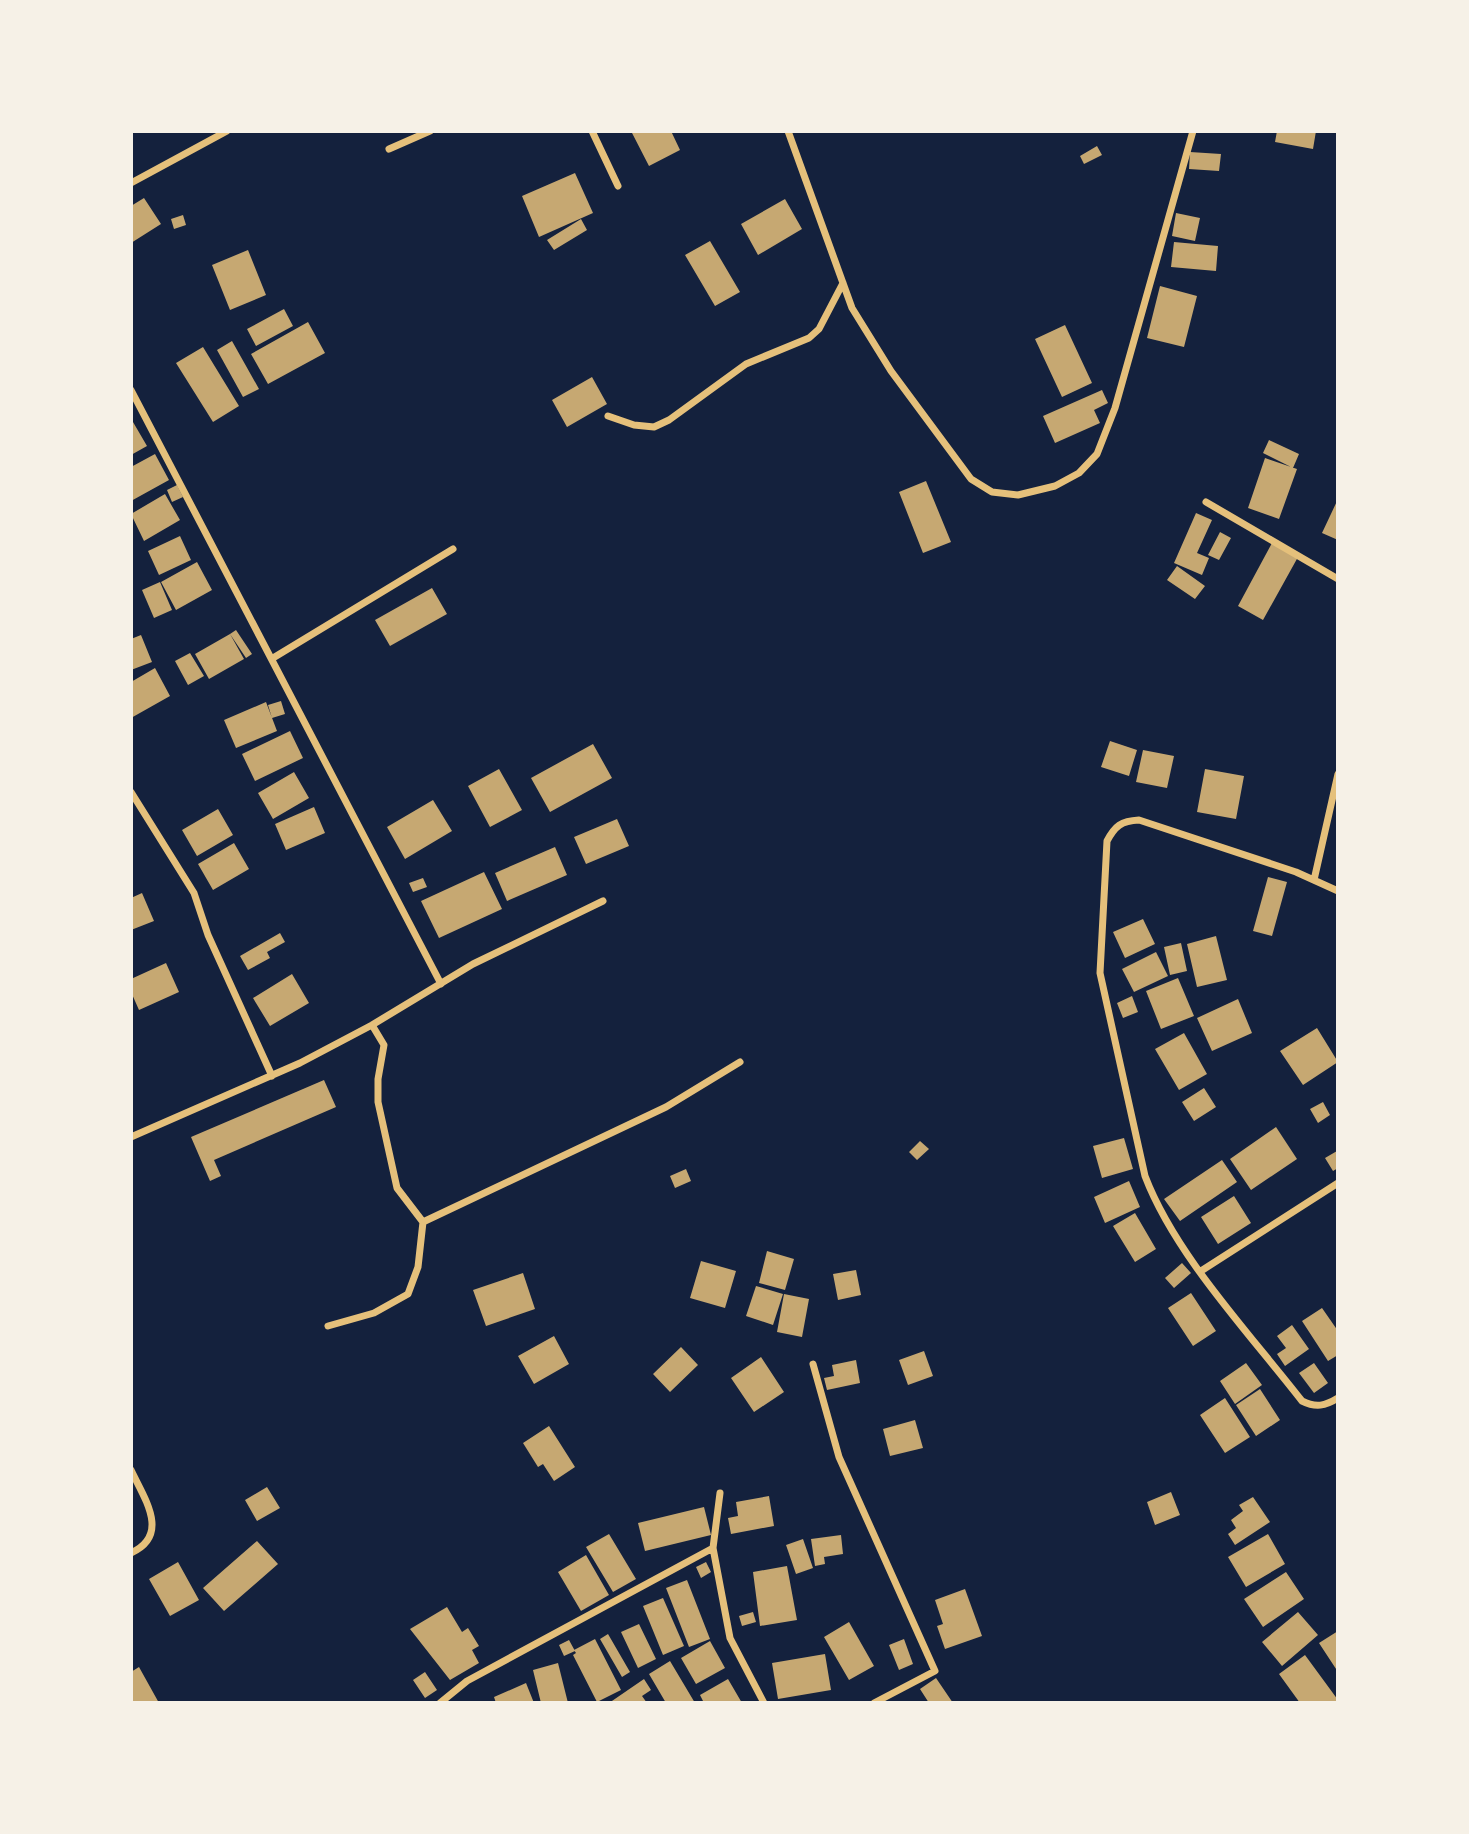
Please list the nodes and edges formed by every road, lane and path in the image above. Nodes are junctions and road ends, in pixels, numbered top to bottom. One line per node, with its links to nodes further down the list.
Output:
1 (227, 131): 7 (street)
2 (430, 131): 6 (street)
3 (592, 131): 8 (street)
4 (788, 131): 9 (street)
5 (1193, 131): 9 (street)
6 (389, 149)
7 (131, 183)
8 (618, 186)
9 (844, 283): 11 (street)
10 (131, 390): 15 (street)
11 (608, 416)
12 (1206, 502): 14 (street)
13 (453, 549): 15 (street)
14 (1338, 579)
15 (273, 658): 21 (street)
16 (1338, 774): 18 (street)
17 (131, 792): 24 (street)
18 (1314, 880): 19 (street); 28 (street)
19 (1338, 891)
20 (603, 901): 21 (street)
21 (441, 984): 22 (street)
22 (372, 1025): 24 (street); 27 (street)
23 (740, 1062): 27 (street)
24 (272, 1076): 25 (street)
25 (131, 1137)
26 (1338, 1183): 28 (street)
27 (424, 1222): 29 (street)
28 (1201, 1271): 31 (street)
29 (328, 1326)
30 (813, 1364): 38 (street)
31 (1338, 1398)
32 (131, 1470): 35 (street)
33 (720, 1493): 34 (street)
34 (713, 1548): 36 (street); 37 (street)
35 (131, 1553)
36 (440, 1703)
37 (764, 1703)
38 (874, 1703)

